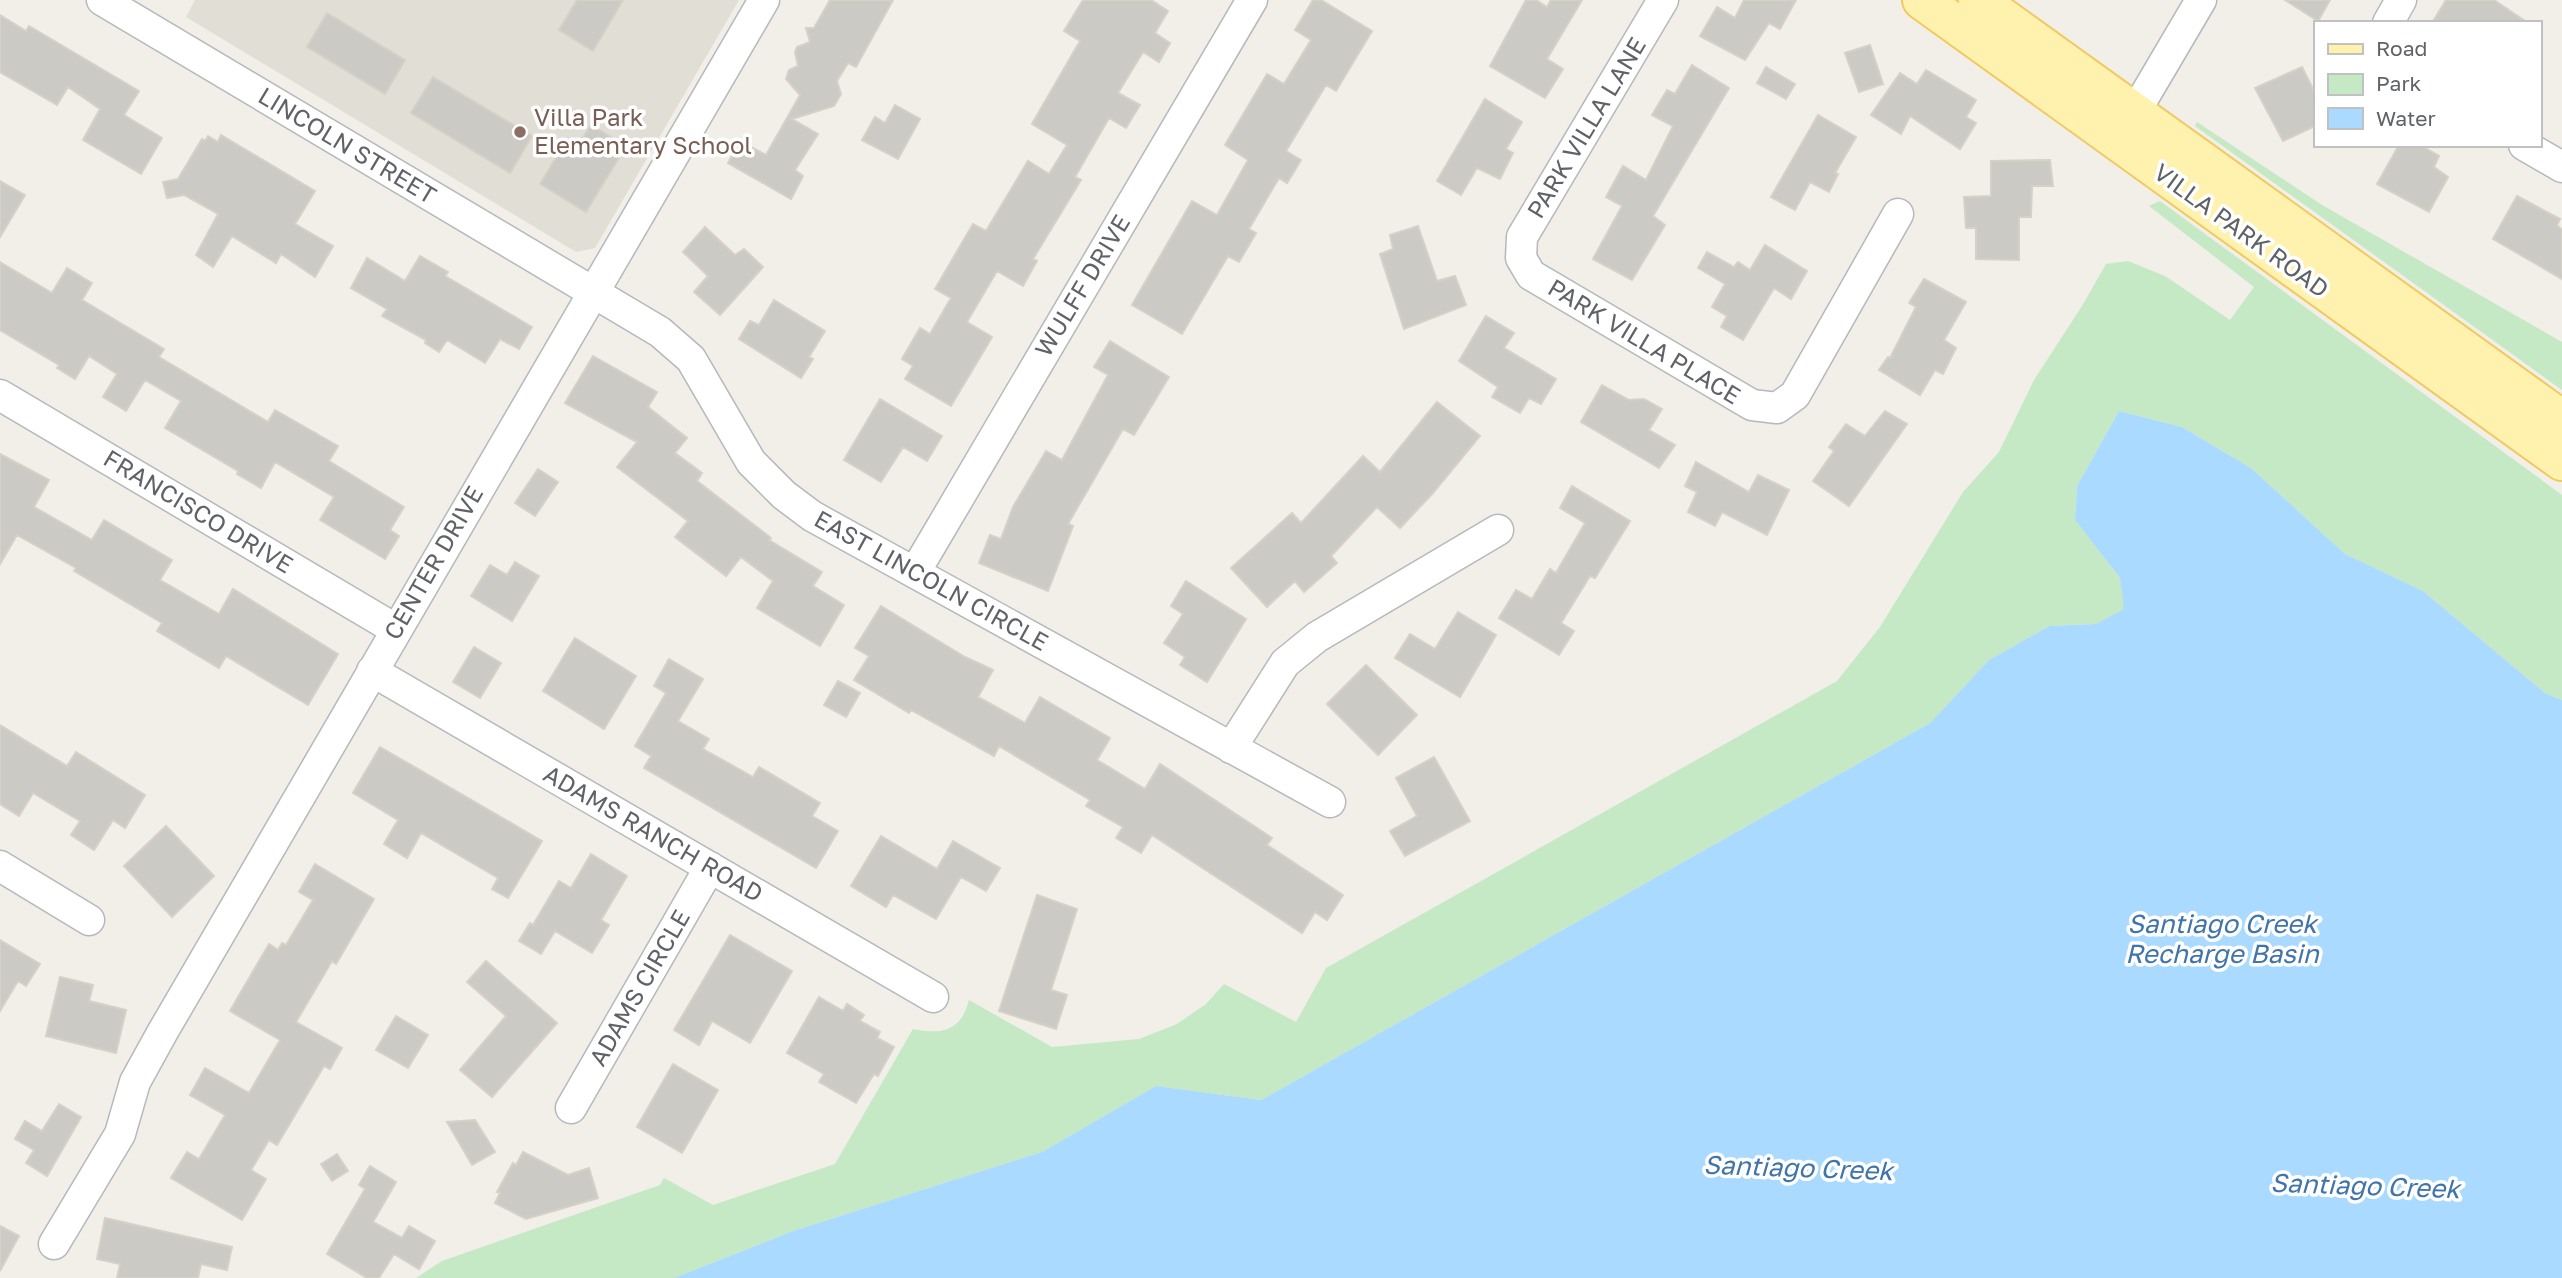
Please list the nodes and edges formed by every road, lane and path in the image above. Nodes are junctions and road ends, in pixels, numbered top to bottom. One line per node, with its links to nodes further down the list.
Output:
1 (102, 0): 15 (street, LINCOLN STREET)
2 (764, 0): 15 (street, CENTER DRIVE)
3 (1252, 0): 20 (street, WULFF DRIVE)
4 (1663, 0): 14 (street, PARK VILLA LANE)
5 (1922, 0): 10 (main road, VILLA PARK ROAD)
6 (1978, 0): 10 (main road, VILLA PARK ROAD)
7 (2202, 0): 10 (street)
8 (2401, 0): 9 (street)
9 (2389, 21)
10 (2127, 127): 17 (main road, VILLA PARK ROAD); 18 (main road, VILLA PARK ROAD)
11 (2527, 147): 12 (street)
12 (2562, 167)
13 (1898, 214): 14 (street, PARK VILLA PLACE)
14 (1521, 258)
15 (593, 292): 20 (street, EAST LINCOLN CIRCLE); 21 (street, CENTER DRIVE)
16 (0, 395): 21 (street, FRANCISCO DRIVE)
17 (2562, 420)
18 (2562, 461)
19 (1498, 530): 23 (street)
20 (915, 572): 23 (street, EAST LINCOLN CIRCLE)
21 (396, 629): 22 (street, CENTER DRIVE)
22 (372, 671): 26 (street, ADAMS RANCH ROAD); 30 (street, CENTER DRIVE)
23 (1231, 748): 24 (street, EAST LINCOLN CIRCLE)
24 (1330, 802)
25 (0, 866): 27 (street)
26 (710, 867): 28 (street, ADAMS RANCH ROAD); 29 (street, ADAMS CIRCLE)
27 (89, 920)
28 (933, 997)
29 (570, 1108)
30 (54, 1244)

